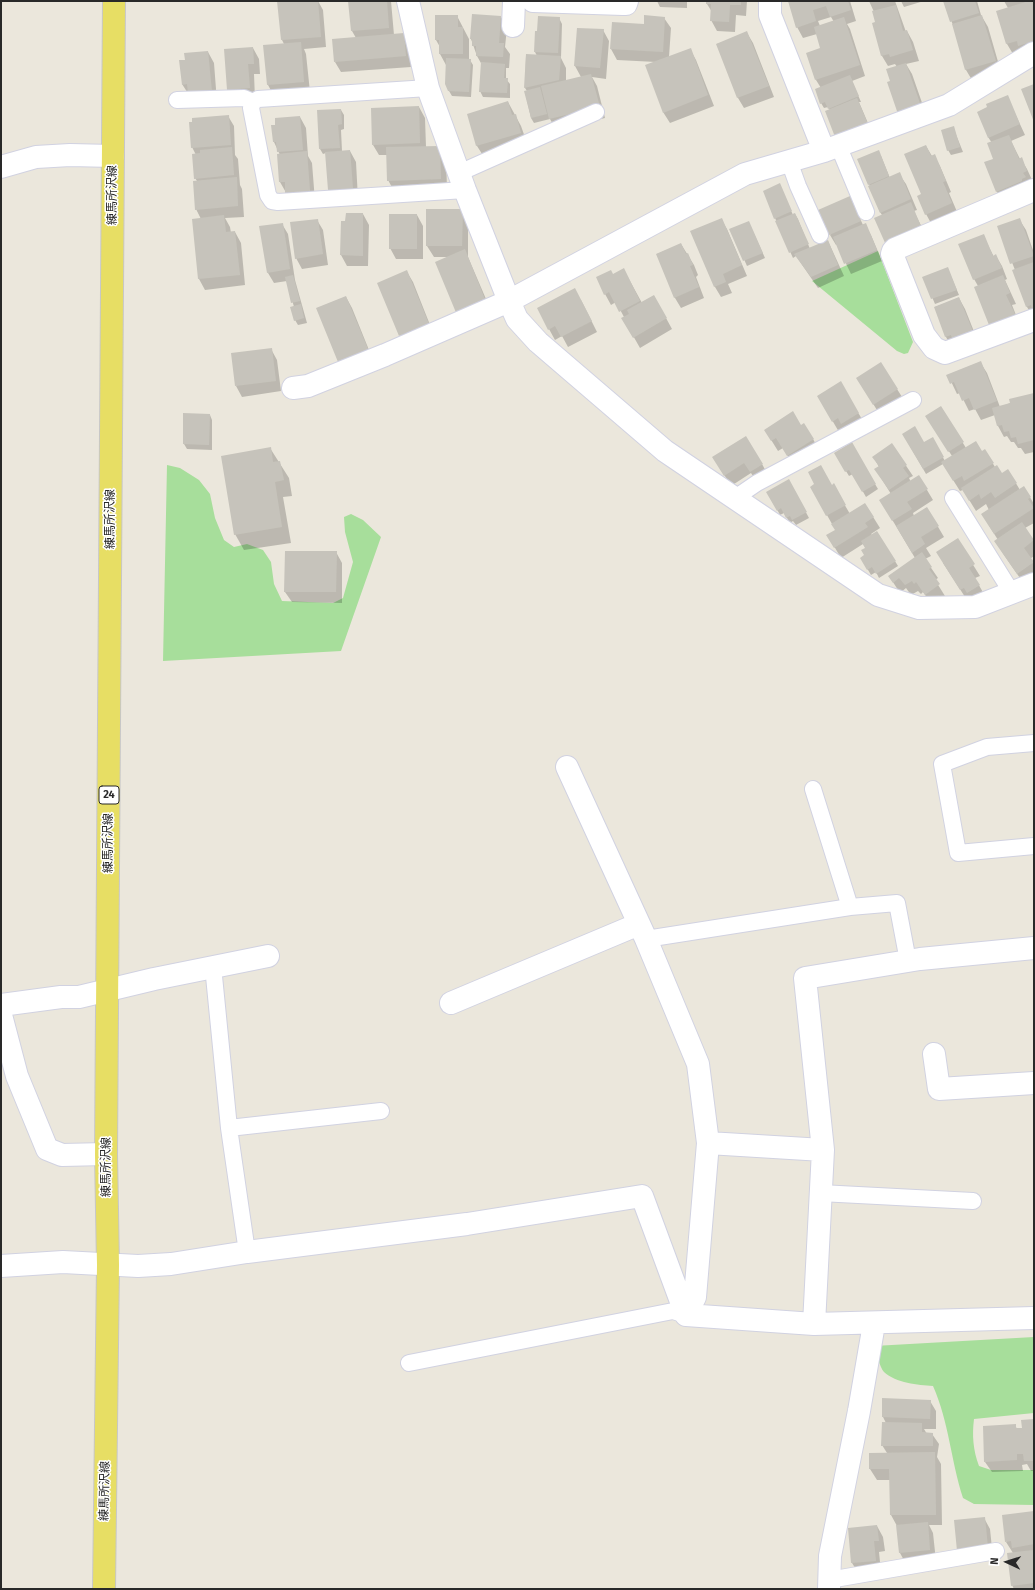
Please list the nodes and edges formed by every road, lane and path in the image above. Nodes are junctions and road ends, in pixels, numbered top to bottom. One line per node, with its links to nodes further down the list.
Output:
1 (114, 1): 14 (main road, 練馬所沢線 / 24)
2 (408, 1): 9 (street)
3 (514, 1): 7 (street)
4 (533, 1): 5 (street)
5 (627, 1)
6 (770, 1): 13 (street)
7 (513, 26)
8 (1034, 53): 13 (street)
9 (428, 88): 11 (lane); 17 (street)
10 (177, 100): 11 (lane)
11 (253, 102): 17 (lane)
12 (596, 112): 17 (lane)
13 (831, 148): 15 (street); 19 (lane)
14 (113, 156): 16 (street); 39 (main road, 練馬所沢線 / 24)
15 (789, 161): 20 (lane); 21 (street)
16 (1, 167)
17 (462, 182): 21 (street)
18 (1034, 190): 22 (street)
19 (866, 212)
20 (820, 235)
21 (509, 301): 23 (street); 25 (street)
22 (1034, 320)
23 (293, 388)
24 (913, 400): 25 (lane)
25 (735, 498): 28 (street)
26 (953, 498): 28 (lane)
27 (1034, 584): 28 (street)
28 (1012, 593)
29 (1034, 743): 32 (lane)
30 (567, 767): 34 (street)
31 (813, 789): 33 (lane)
32 (1034, 846)
33 (850, 907): 34 (lane); 37 (lane)
34 (643, 932): 40 (street); 47 (street)
35 (1034, 948): 37 (street)
36 (268, 956): 38 (street)
37 (908, 961): 48 (street)
38 (213, 966): 39 (street); 46 (lane)
39 (108, 989): 41 (street); 49 (main road, 練馬所沢線 / 24)
40 (451, 1003)
41 (1, 1005)
42 (1, 1016): 49 (street)
43 (934, 1054): 44 (street)
44 (1034, 1082)
45 (381, 1111): 46 (lane)
46 (229, 1128): 52 (lane)
47 (708, 1142): 48 (street); 55 (street)
48 (822, 1150): 50 (street)
49 (106, 1154): 53 (main road, 練馬所沢線 / 24)
50 (820, 1193): 51 (lane); 57 (street)
51 (973, 1201)
52 (247, 1252): 53 (street); 55 (street)
53 (108, 1265): 54 (street); 62 (main road, 練馬所沢線 / 24)
54 (1, 1266)
55 (686, 1315): 57 (street); 59 (lane)
56 (1034, 1318): 58 (street)
57 (814, 1324): 58 (street)
58 (874, 1324): 61 (street)
59 (409, 1363)
60 (996, 1551): 61 (lane)
61 (829, 1584)
62 (104, 1589)

